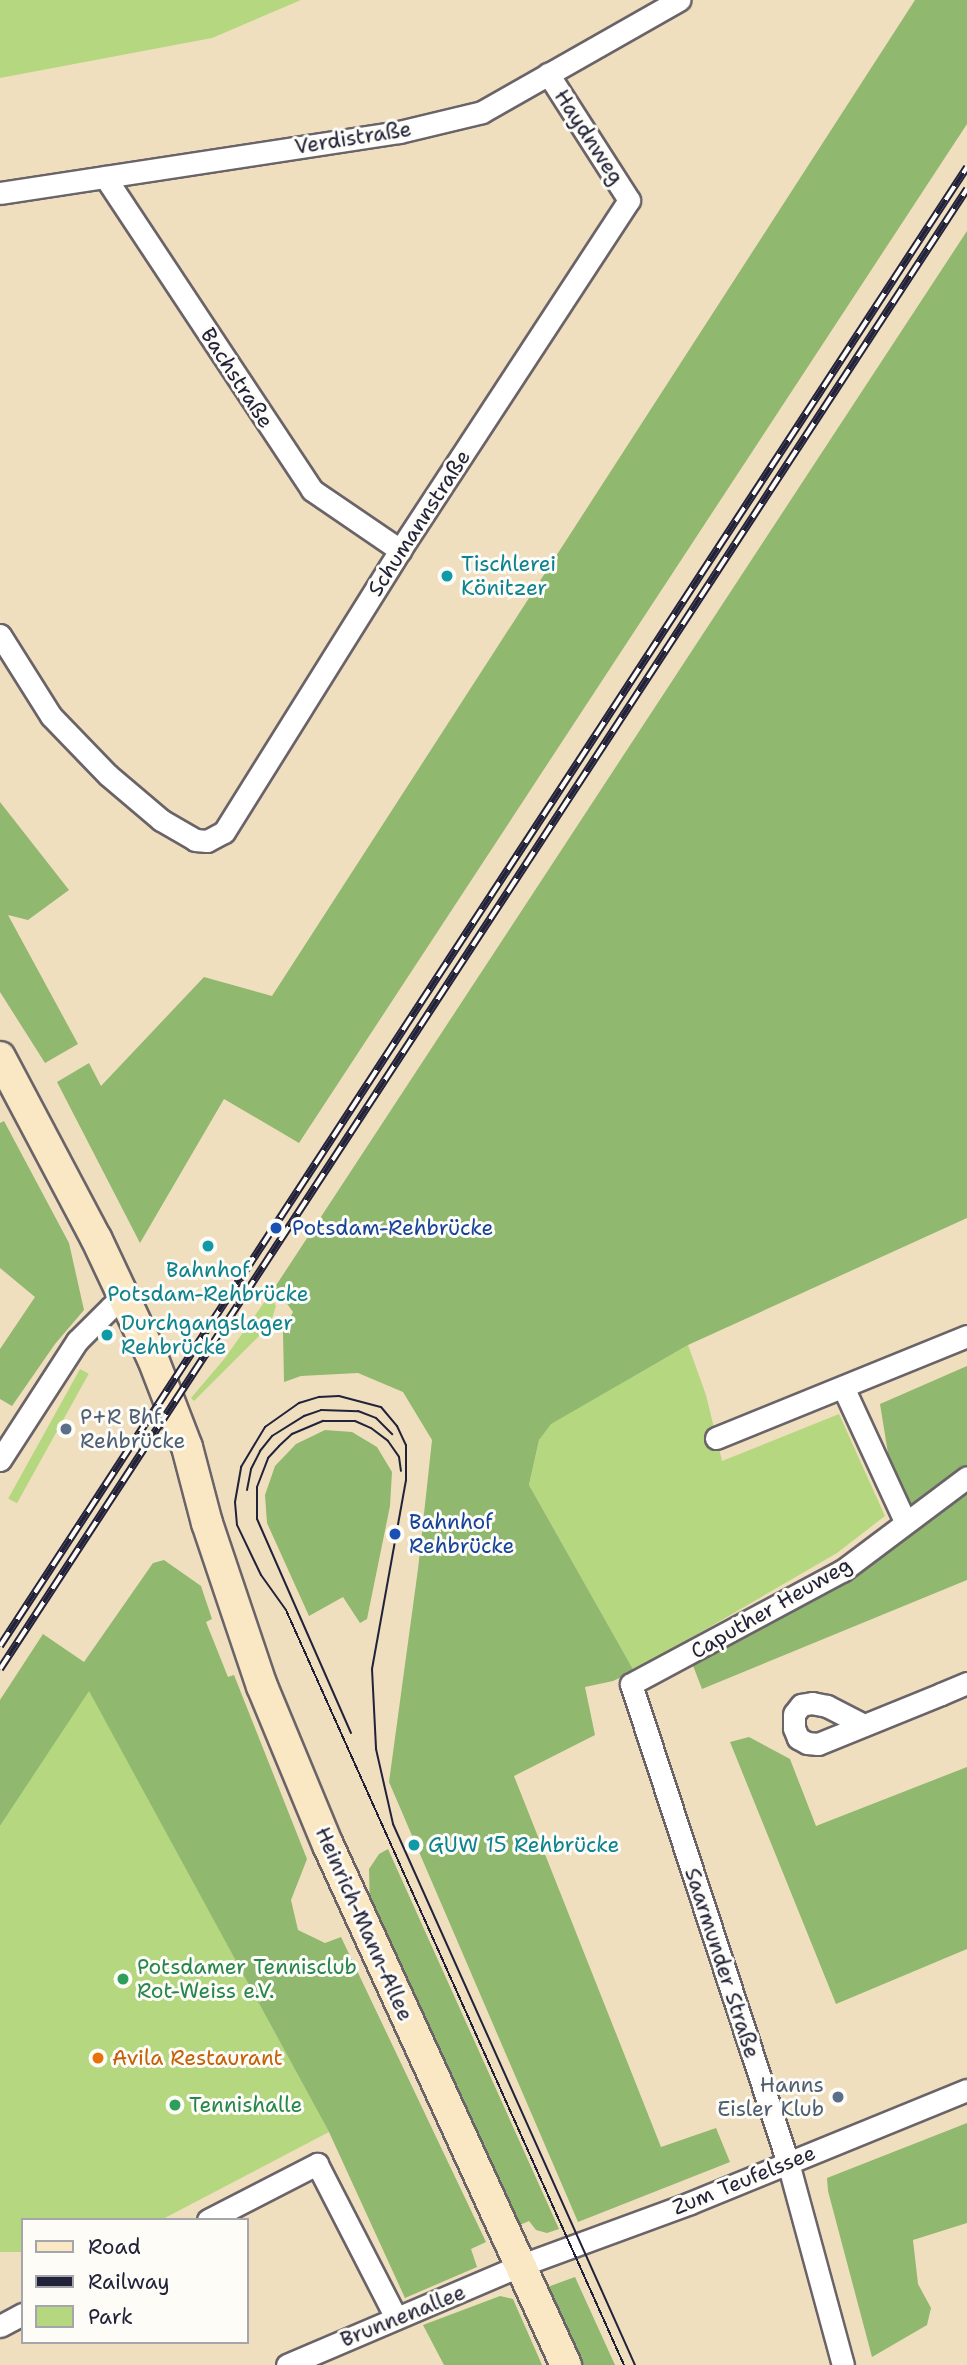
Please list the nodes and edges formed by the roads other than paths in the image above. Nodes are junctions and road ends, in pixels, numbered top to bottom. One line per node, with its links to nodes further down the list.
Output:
1 (679, 0): 2 (street, Verdistraße)
2 (548, 74): 3 (street, Verdistraße); 5 (street, Haydnweg)
3 (105, 177): 4 (street, Verdistraße); 6 (street, Bachstraße)
4 (0, 193)
5 (629, 200): 6 (street, Schumannstraße)
6 (400, 550): 7 (street, Schumannstraße)
7 (0, 635)
8 (0, 1057): 9 (main road, Heinrich-Mann-Allee)
9 (125, 1297): 13 (street); 22 (main road, Heinrich-Mann-Allee)
10 (967, 1336): 11 (street)
11 (844, 1387): 12 (street); 15 (street)
12 (716, 1438)
13 (0, 1460)
14 (967, 1477): 15 (street, Caputher Heuweg)
15 (905, 1521): 17 (street, Caputher Heuweg)
16 (967, 1683): 18 (street)
17 (631, 1684): 20 (street, Saarmunder Straße)
18 (864, 1725)
19 (967, 2090): 20 (street, Zum Teufelssee)
20 (788, 2163): 22 (street, Zum Teufelssee); 28 (street, Saarmunder Straße)
21 (212, 2218): 24 (street)
22 (519, 2266): 24 (street, Brunnenallee); 27 (main road, Heinrich-Mann-Allee)
23 (21, 2315): 25 (street)
24 (396, 2318): 26 (street, Brunnenallee)
25 (0, 2326)
26 (288, 2365)
27 (566, 2365)
28 (843, 2365)

